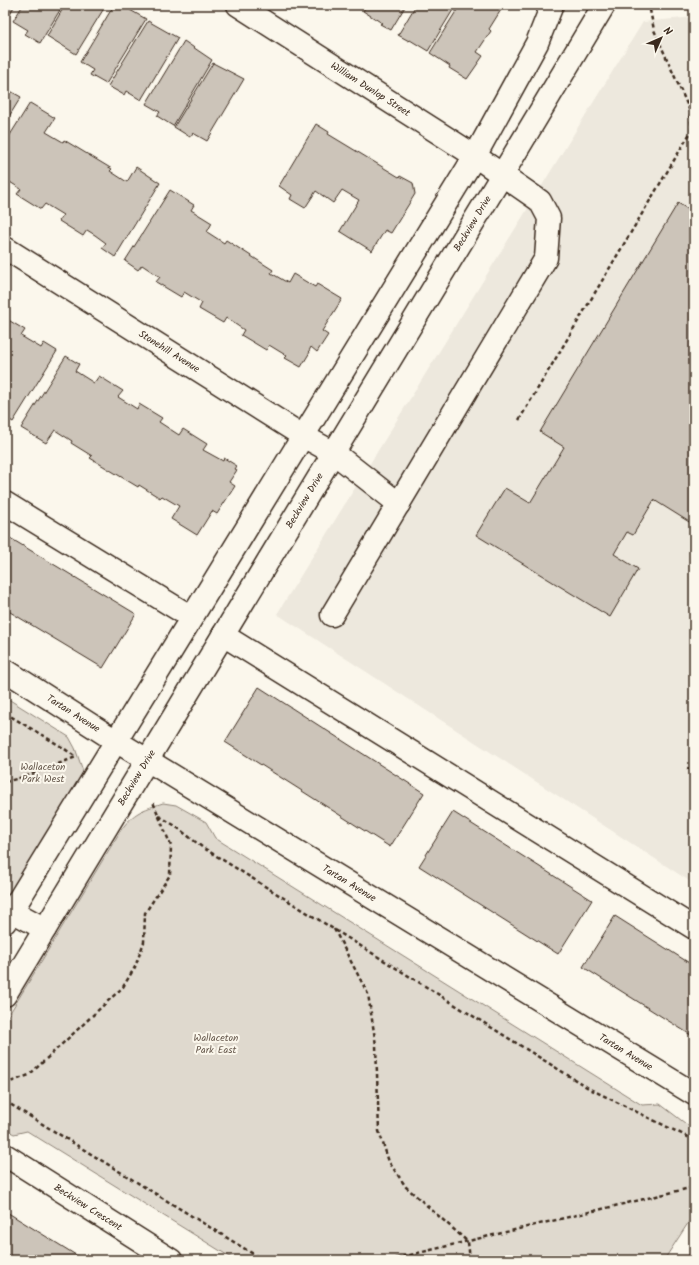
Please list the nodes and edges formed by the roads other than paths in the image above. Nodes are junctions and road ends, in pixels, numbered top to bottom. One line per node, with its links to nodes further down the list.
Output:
1 (238, 5): 4 (street, William Dunlop Street)
2 (552, 5): 4 (street)
3 (604, 5): 5 (street, Beckview Drive)
4 (475, 156): 5 (street, William Dunlop Street); 7 (street)
5 (502, 175): 8 (street, Beckview Drive); 10 (street, William Dunlop Street)
6 (5, 248): 7 (street, Stonehill Avenue)
7 (303, 436): 8 (street, Stonehill Avenue); 12 (street)
8 (334, 453): 10 (street, Stonehill Avenue); 13 (street, Beckview Drive)
9 (5, 503): 12 (street)
10 (399, 504): 11 (street, William Dunlop Street)
11 (332, 615)
12 (192, 617): 15 (street)
13 (223, 635): 16 (street, Beckview Drive); 18 (street)
14 (5, 670): 15 (street, Tartan Avenue)
15 (116, 741): 16 (street, Tartan Avenue); 17 (street)
16 (148, 760): 19 (street, Beckview Drive); 21 (street, Tartan Avenue)
17 (8, 916): 19 (street)
18 (694, 928)
19 (45, 929): 20 (street, Beckview Drive)
20 (5, 995)
21 (694, 1094)
22 (5, 1155): 23 (street, Beckview Crescent)
23 (171, 1260)

